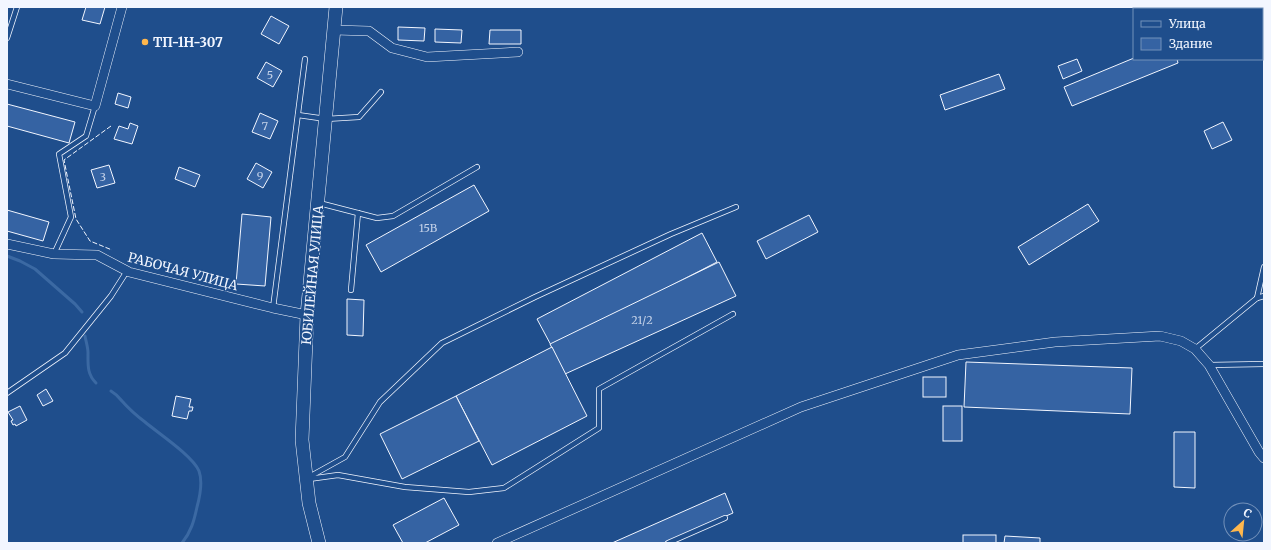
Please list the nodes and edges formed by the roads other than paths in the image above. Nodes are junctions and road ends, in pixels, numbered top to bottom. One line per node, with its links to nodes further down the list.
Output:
1 (17, 7): 5 (lane)
2 (122, 7): 10 (street)
3 (336, 7): 4 (main road, ЮБИЛЕЙНАЯ УЛИЦА)
4 (334, 30): 6 (street); 12 (main road, ЮБИЛЕЙНАЯ УЛИЦА)
5 (7, 38)
6 (518, 52)
7 (305, 59): 11 (lane)
8 (7, 84): 10 (street)
9 (381, 92): 12 (lane)
10 (95, 106): 18 (lane)
11 (298, 115): 12 (lane); 24 (lane)
12 (326, 119): 14 (main road, ЮБИЛЕЙНАЯ УЛИЦА)
13 (477, 167): 16 (lane)
14 (318, 202): 16 (lane); 26 (main road, ЮБИЛЕЙНАЯ УЛИЦА)
15 (736, 207): 32 (lane)
16 (358, 213): 21 (lane)
17 (7, 244): 18 (street, РАБОЧАЯ УЛИЦА)
18 (54, 254): 20 (street, РАБОЧАЯ УЛИЦА)
19 (1264, 267): 23 (lane)
20 (127, 271): 24 (street, РАБОЧАЯ УЛИЦА); 30 (lane)
21 (351, 290)
22 (1264, 296): 23 (lane)
23 (1257, 298): 27 (lane)
24 (273, 308): 26 (street, РАБОЧАЯ УЛИЦА)
25 (733, 314): 32 (lane)
26 (307, 315): 32 (main road, ЮБИЛЕЙНАЯ УЛИЦА)
27 (1195, 349): 29 (street); 35 (street)
28 (1264, 364): 29 (lane)
29 (1210, 365): 31 (street)
30 (7, 393)
31 (1264, 458)
32 (305, 479): 34 (main road, ЮБИЛЕЙНАЯ УЛИЦА)
33 (725, 518): 36 (lane)
34 (319, 543)
35 (500, 543)
36 (668, 543)

